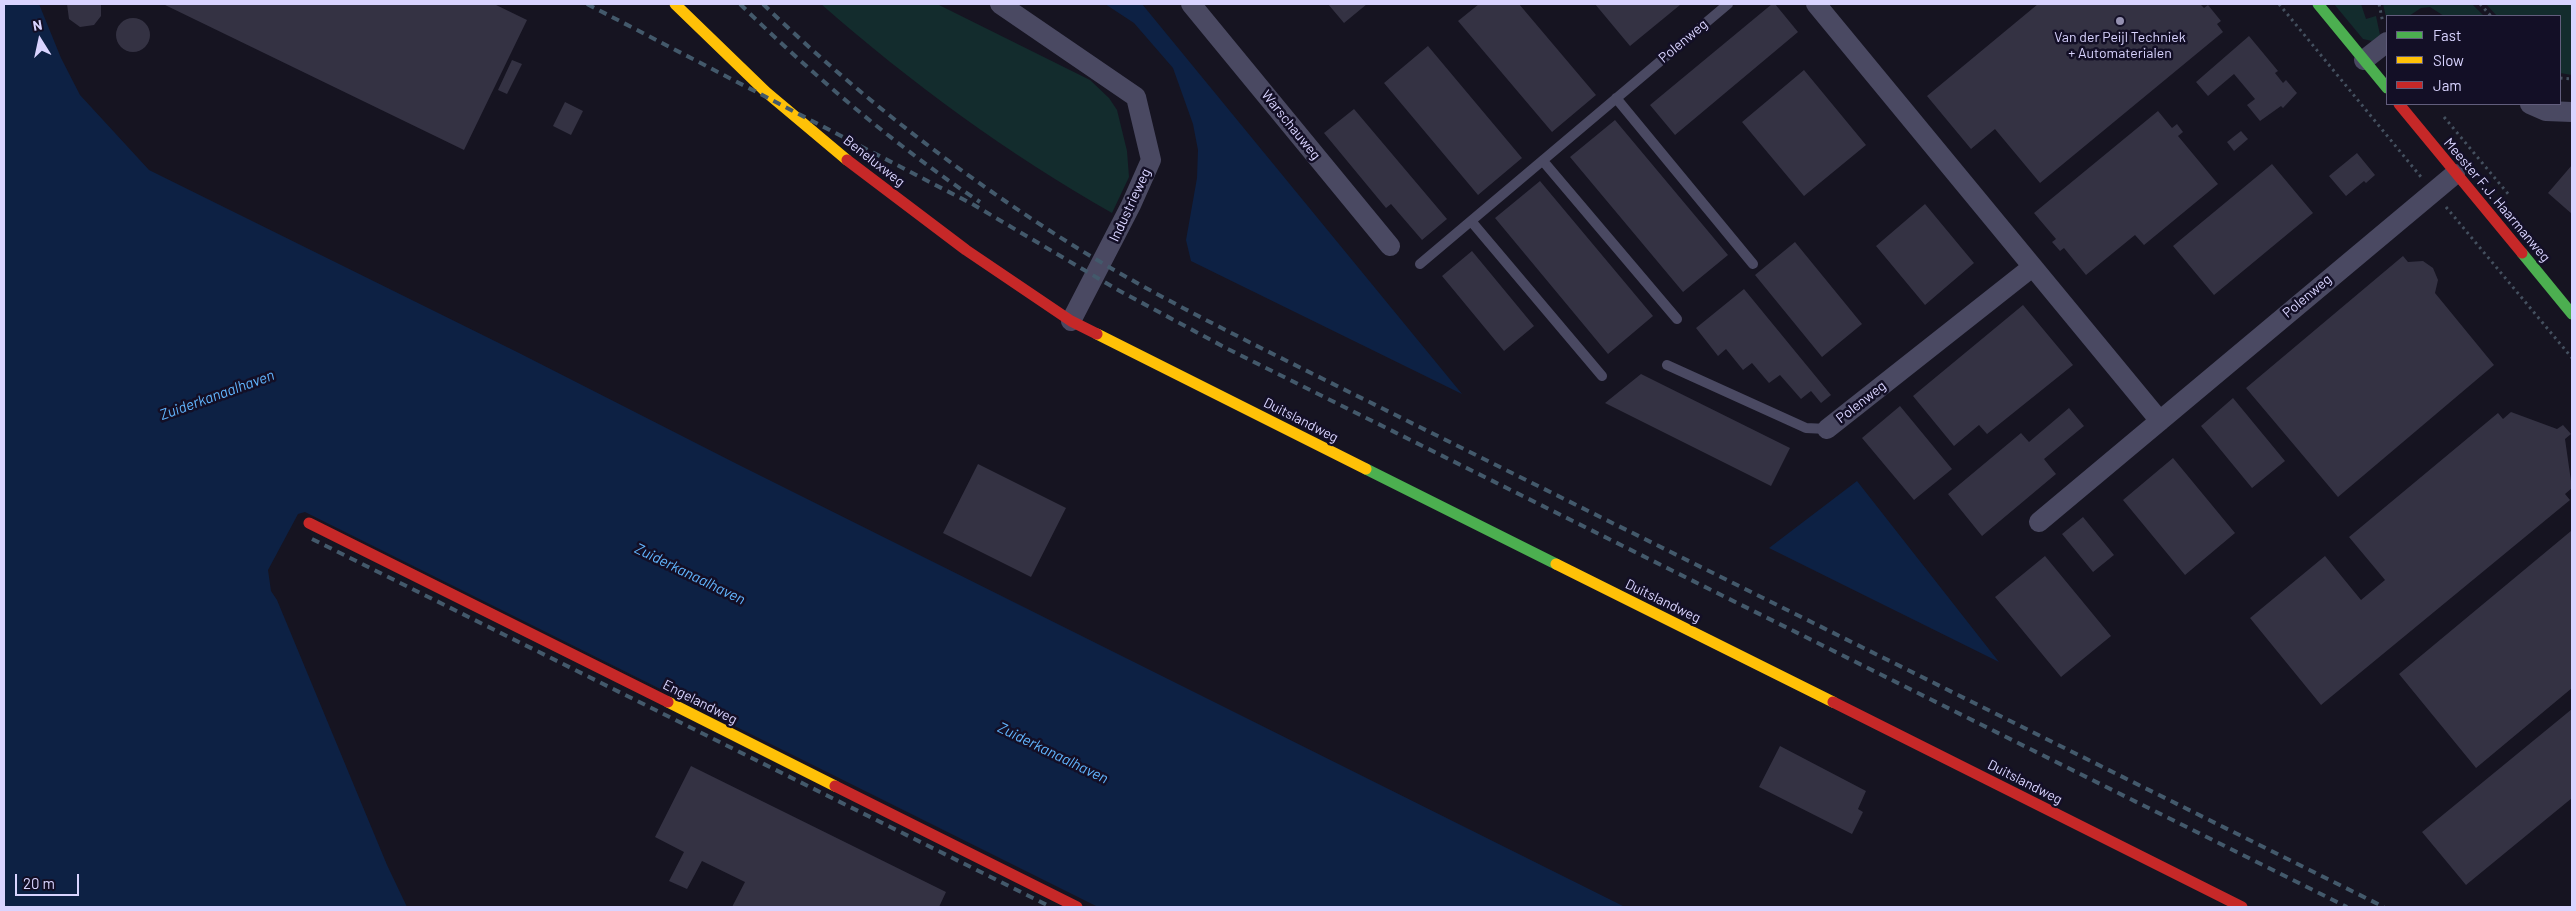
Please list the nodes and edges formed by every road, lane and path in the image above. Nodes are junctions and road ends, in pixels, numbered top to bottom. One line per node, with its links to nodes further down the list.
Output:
1 (675, 4): 25 (street, Beneluxweg)
2 (1000, 4): 25 (street, Industrieweg)
3 (1191, 4): 19 (street, Warschauweg)
4 (1728, 4): 12 (lane, Polenweg)
5 (1816, 4): 22 (street)
6 (2318, 4): 10 (street)
7 (2480, 4): 8 (path)
8 (2490, 15)
9 (2386, 43): 10 (street)
10 (2364, 60): 11 (street)
11 (2386, 87)
12 (1616, 98): 16 (lane, Polenweg); 21 (lane)
13 (2400, 105): 17 (street, Meester F.J. Haarmanweg)
14 (2532, 105): 15 (street)
15 (2572, 112)
16 (1543, 160): 18 (lane, Polenweg); 24 (lane)
17 (2455, 174): 23 (street, Meester F.J. Haarmanweg); 28 (street, Polenweg)
18 (1471, 222): 20 (lane, Polenweg); 27 (lane)
19 (1390, 246)
20 (1420, 264)
21 (1752, 264)
22 (2031, 268): 28 (street); 29 (street, Polenweg)
23 (2572, 314)
24 (1677, 319)
25 (1071, 321): 33 (street, Duitslandweg)
26 (1666, 365): 29 (lane, Polenweg)
27 (1602, 376)
28 (2160, 421): 30 (street, Polenweg)
29 (1827, 428)
30 (2039, 522)
31 (309, 523): 32 (street, Engelandweg)
32 (1077, 907)
33 (2242, 907)

